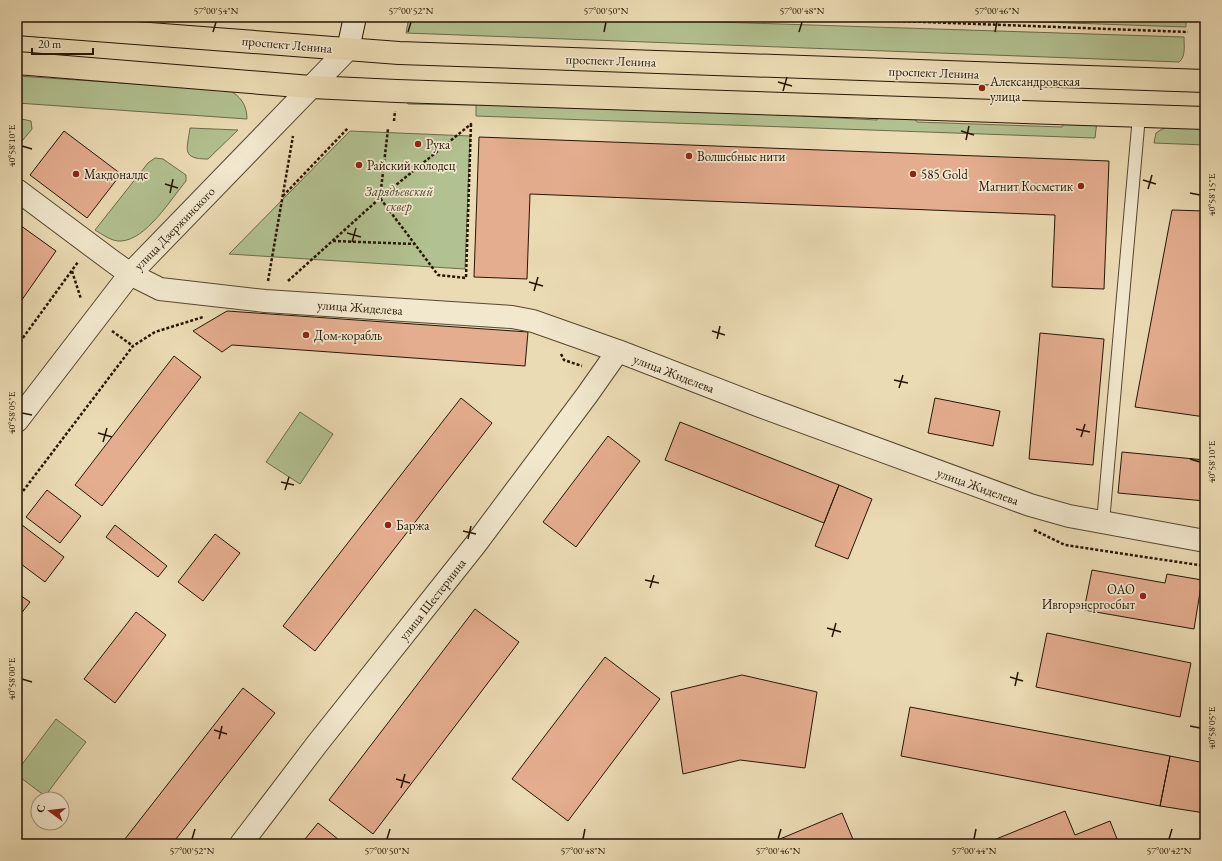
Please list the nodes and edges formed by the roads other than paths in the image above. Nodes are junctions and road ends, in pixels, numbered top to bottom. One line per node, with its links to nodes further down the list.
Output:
1 (355, 17): 3 (street)
2 (17, 24): 3 (highway, проспект Ленина)
3 (348, 50): 5 (highway, проспект Ленина); 6 (street, улица Дзержинского)
4 (17, 63): 6 (highway)
5 (1205, 82)
6 (311, 87): 7 (highway); 10 (street, улица Дзержинского)
7 (1139, 116): 8 (highway); 13 (lane)
8 (1205, 118)
9 (17, 190): 10 (street, улица Жиделева)
10 (130, 274): 11 (street, улица Жиделева); 12 (street, улица Дзержинского)
11 (618, 351): 13 (street, улица Жиделева); 15 (street, улица Шестернина)
12 (17, 421)
13 (1103, 522): 14 (street, улица Жиделева)
14 (1205, 541)
15 (241, 844)

